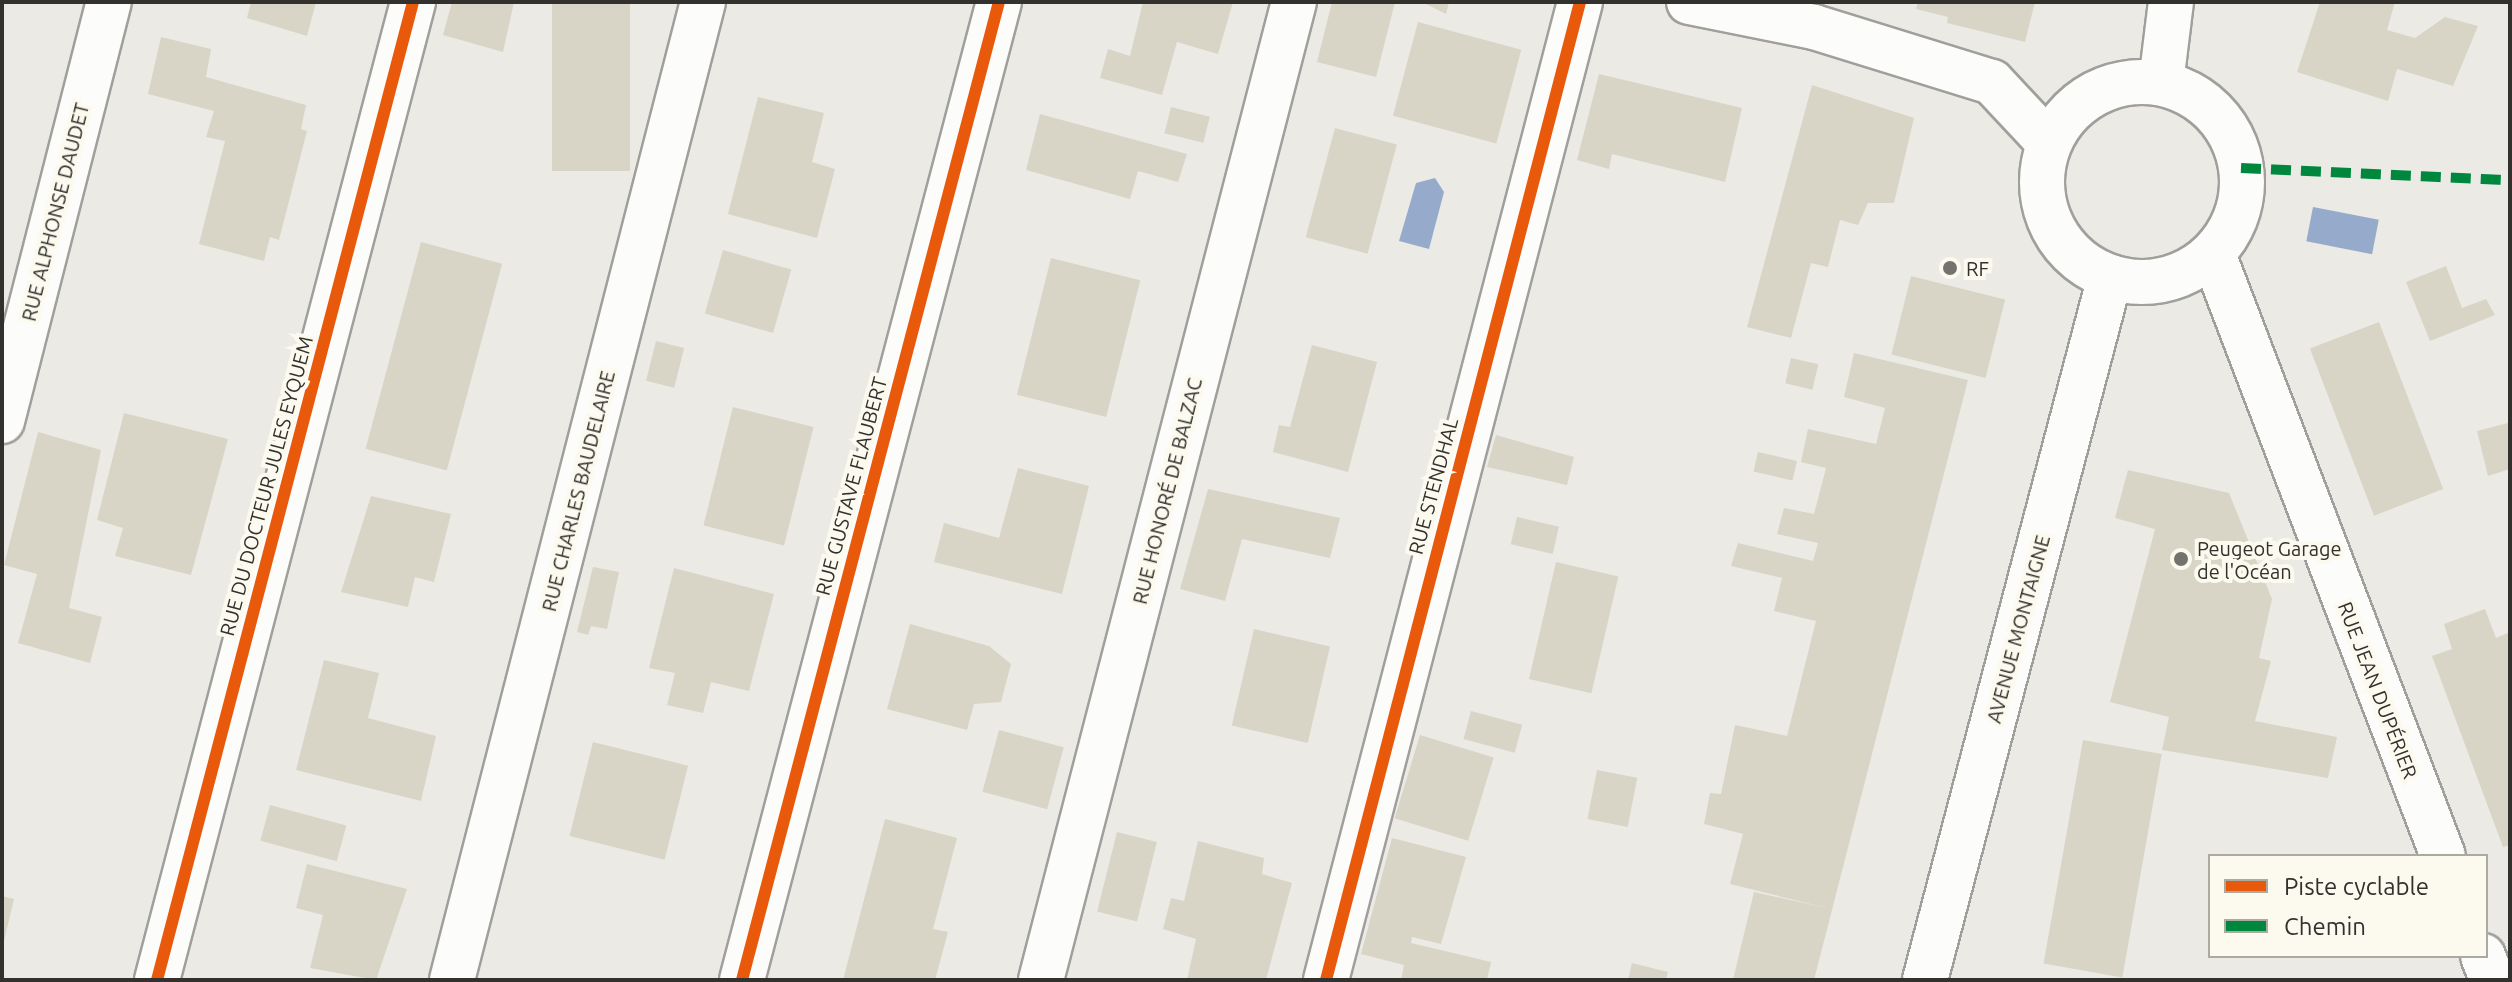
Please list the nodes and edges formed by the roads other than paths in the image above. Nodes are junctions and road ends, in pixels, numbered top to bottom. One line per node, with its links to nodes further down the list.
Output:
1 (109, 2): 13 (street, RUE ALPHONSE DAUDET)
2 (413, 2): 16 (street, RUE DU DOCTEUR JULES EYQUEM)
3 (703, 2): 17 (street, RUE CHARLES BAUDELAIRE)
4 (999, 2): 18 (street, RUE GUSTAVE FLAUBERT)
5 (1294, 2): 19 (street, RUE HONORÉ DE BALZAC)
6 (1580, 2): 20 (street, RUE STENDHAL)
7 (1689, 2): 10 (street)
8 (2171, 2): 9 (street)
9 (2161, 83): 10 (street); 11 (street)
10 (2049, 143): 12 (street)
11 (2213, 254): 12 (street); 14 (street, RUE JEAN DUPÉRIER)
12 (2110, 277): 21 (street, AVENUE MONTAIGNE)
13 (2, 421)
14 (2442, 854)
15 (2484, 958): 22 (street)
16 (157, 980)
17 (452, 980)
18 (742, 980)
19 (1041, 980)
20 (1326, 980)
21 (1925, 980)
22 (2492, 980)

